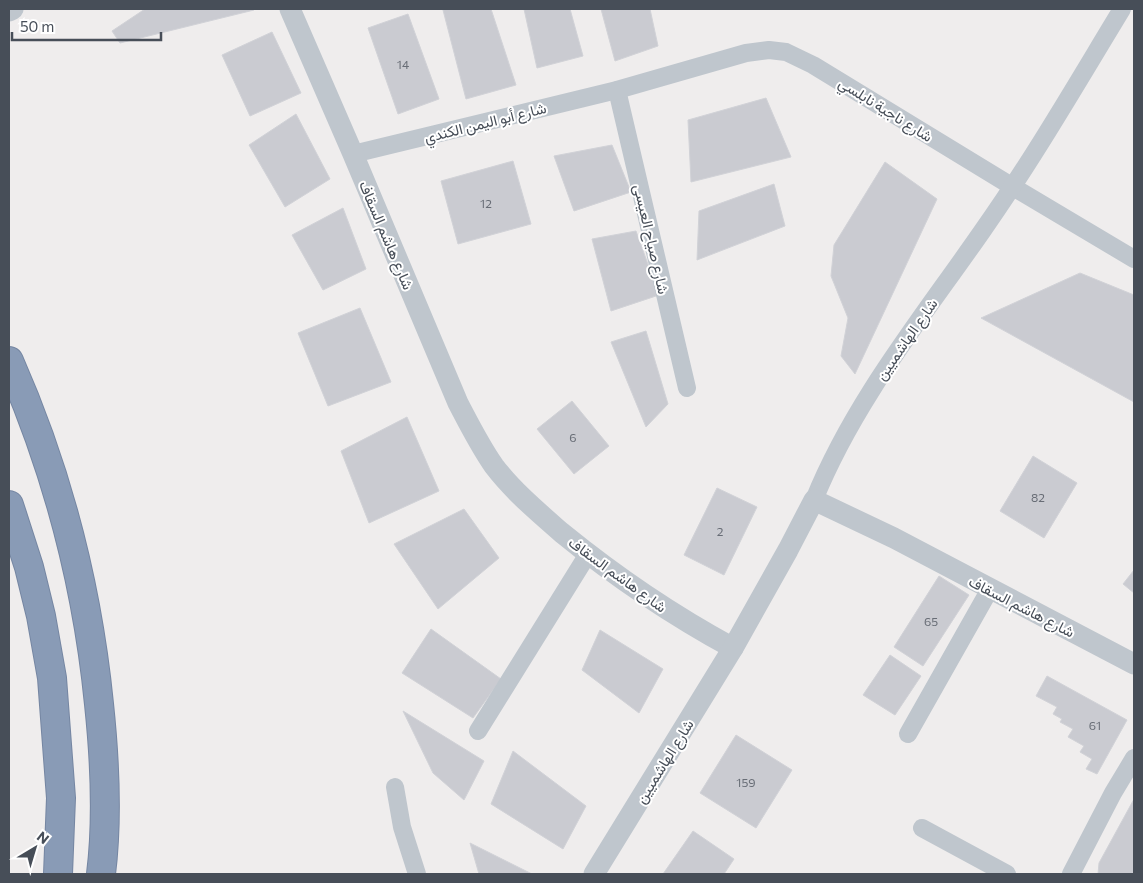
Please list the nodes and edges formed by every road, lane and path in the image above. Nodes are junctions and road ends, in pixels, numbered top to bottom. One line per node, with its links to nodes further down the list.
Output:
1 (13, 9): 4 (street)
2 (290, 9): 6 (street, شارع هاشم السقاف)
3 (1122, 9): 7 (street, شارع الهاشميين)
4 (9, 11)
5 (617, 90): 6 (street, شارع أبو اليمن الكندي); 7 (street, شارع ناجية نابلسي); 10 (street, شارع صياح العيسى)
6 (353, 154): 13 (street, شارع هاشم السقاف)
7 (1013, 187): 8 (street, شارع ناجية نابلسي); 11 (street, شارع الهاشميين)
8 (1134, 259)
9 (9, 361): 23 (highway)
10 (687, 388)
11 (814, 500): 14 (street, شارع هاشم السقاف); 15 (street)
12 (9, 505): 22 (highway)
13 (588, 554): 15 (street, شارع هاشم السقاف); 17 (street)
14 (990, 588): 16 (street, شارع هاشم السقاف); 18 (street)
15 (733, 648): 25 (street, شارع الهاشميين)
16 (1134, 664)
17 (478, 731)
18 (908, 734)
19 (1134, 758): 27 (street)
20 (395, 787): 24 (street)
21 (922, 828): 26 (street)
22 (58, 874)
23 (101, 874)
24 (417, 874)
25 (594, 874)
26 (1007, 874)
27 (1071, 874)

